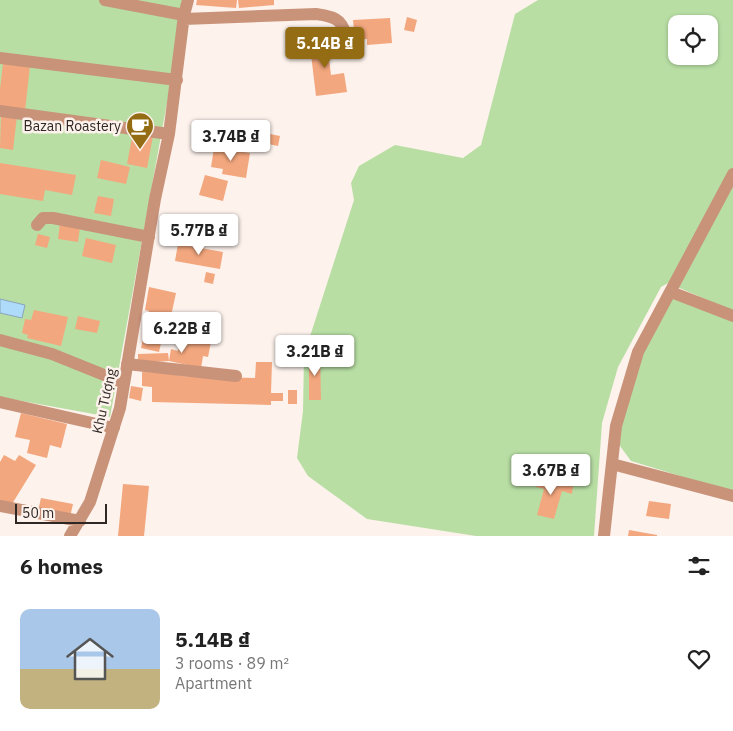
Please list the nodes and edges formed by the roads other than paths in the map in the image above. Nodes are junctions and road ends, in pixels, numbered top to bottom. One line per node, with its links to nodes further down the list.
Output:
1 (105, 0): 3 (street)
2 (188, 0): 3 (street, Khu Tượng)
3 (184, 17): 4 (street); 6 (street, Khu Tượng)
4 (349, 44)
5 (0, 58): 6 (street)
6 (177, 80): 8 (street, Khu Tượng)
7 (0, 111): 8 (street)
8 (169, 134): 11 (street, Khu Tượng)
9 (733, 174): 12 (street)
10 (37, 225): 11 (street)
11 (149, 236): 15 (street, Khu Tượng)
12 (671, 292): 13 (street); 20 (street)
13 (733, 316)
14 (0, 340): 17 (street)
15 (128, 364): 16 (street); 17 (street, Khu Tượng)
16 (236, 376)
17 (124, 383): 19 (street, Khu Tượng)
18 (0, 402): 19 (street)
19 (114, 428): 23 (street, Khu Tượng)
20 (612, 464): 21 (street); 25 (street)
21 (733, 496)
22 (0, 506): 23 (street)
23 (80, 521): 24 (street, Khu Tượng)
24 (70, 536)
25 (604, 536)

